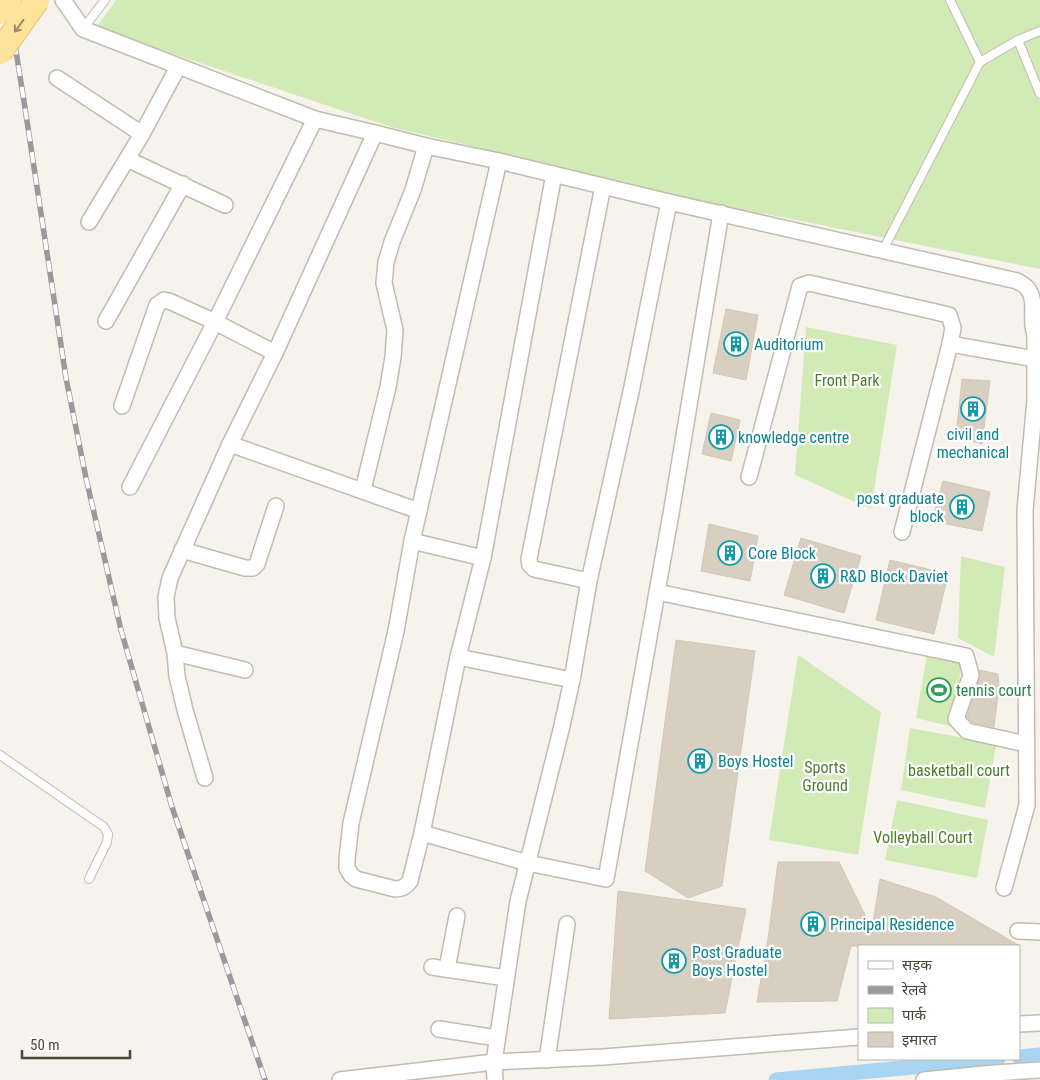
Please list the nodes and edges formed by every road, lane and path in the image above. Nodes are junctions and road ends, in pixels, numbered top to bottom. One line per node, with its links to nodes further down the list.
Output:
1 (9, 0): 6 (main road, bridge)
2 (37, 0): 10 (main road, one-way to 10, bridge)
3 (63, 0): 7 (street)
4 (106, 0): 7 (lane)
5 (950, 0): 11 (lane)
6 (0, 12)
7 (83, 30): 12 (street)
8 (1040, 31): 9 (lane)
9 (1018, 40): 11 (lane); 14 (lane)
10 (0, 52)
11 (980, 62): 28 (lane)
12 (178, 67): 15 (street); 17 (street)
13 (57, 78): 17 (street)
14 (1040, 94)
15 (315, 118): 16 (street); 30 (street)
16 (375, 133): 18 (street); 33 (street)
17 (142, 134): 19 (street)
18 (426, 146): 20 (street); 40 (street)
19 (127, 159): 22 (street); 27 (street)
20 (499, 161): 21 (street); 42 (street)
21 (554, 174): 23 (street); 47 (street)
22 (182, 184): 25 (street); 29 (street)
23 (603, 186): 24 (street); 48 (street)
24 (670, 202): 26 (street); 48 (street)
25 (225, 205)
26 (721, 213): 28 (street); 49 (street)
27 (89, 222)
28 (883, 250): 31 (street)
29 (106, 321)
30 (215, 322): 33 (street); 36 (street); 39 (street)
31 (1037, 339): 34 (street)
32 (950, 344): 34 (street); 38 (street); 44 (street)
33 (275, 353): 37 (street)
34 (1035, 359): 35 (street)
35 (1038, 401): 43 (street)
36 (122, 406)
37 (230, 444): 40 (street); 46 (street)
38 (749, 478)
39 (130, 487)
40 (363, 490): 42 (street)
41 (276, 506): 46 (street)
42 (420, 510): 45 (street)
43 (1032, 512): 54 (street)
44 (902, 532)
45 (412, 542): 47 (street); 58 (street)
46 (182, 550): 50 (street)
47 (483, 558): 51 (street)
48 (589, 582): 53 (street)
49 (657, 592): 54 (street); 59 (street)
50 (175, 653): 52 (street); 56 (street)
51 (458, 657): 53 (street); 58 (street)
52 (245, 670)
53 (572, 680): 59 (street)
54 (1026, 744): 57 (street)
55 (0, 755): 60 (lane)
56 (205, 778)
57 (1033, 806): 61 (street)
58 (422, 834): 59 (street)
59 (528, 863): 68 (street)
60 (89, 879)
61 (1004, 888)
62 (457, 916): 67 (street)
63 (567, 924): 74 (street)
64 (1018, 931): 65 (street)
65 (1040, 932)
66 (432, 967): 67 (street)
67 (448, 969): 68 (street)
68 (506, 978): 73 (street)
69 (1040, 1023): 70 (street)
70 (1020, 1024)
71 (439, 1029): 73 (street)
72 (858, 1037): 74 (street)
73 (497, 1038): 76 (street)
74 (547, 1060): 76 (street)
75 (1040, 1070): 77 (street)
76 (494, 1073): 78 (street)
77 (994, 1076): 79 (street)
78 (340, 1080)
79 (924, 1080)

